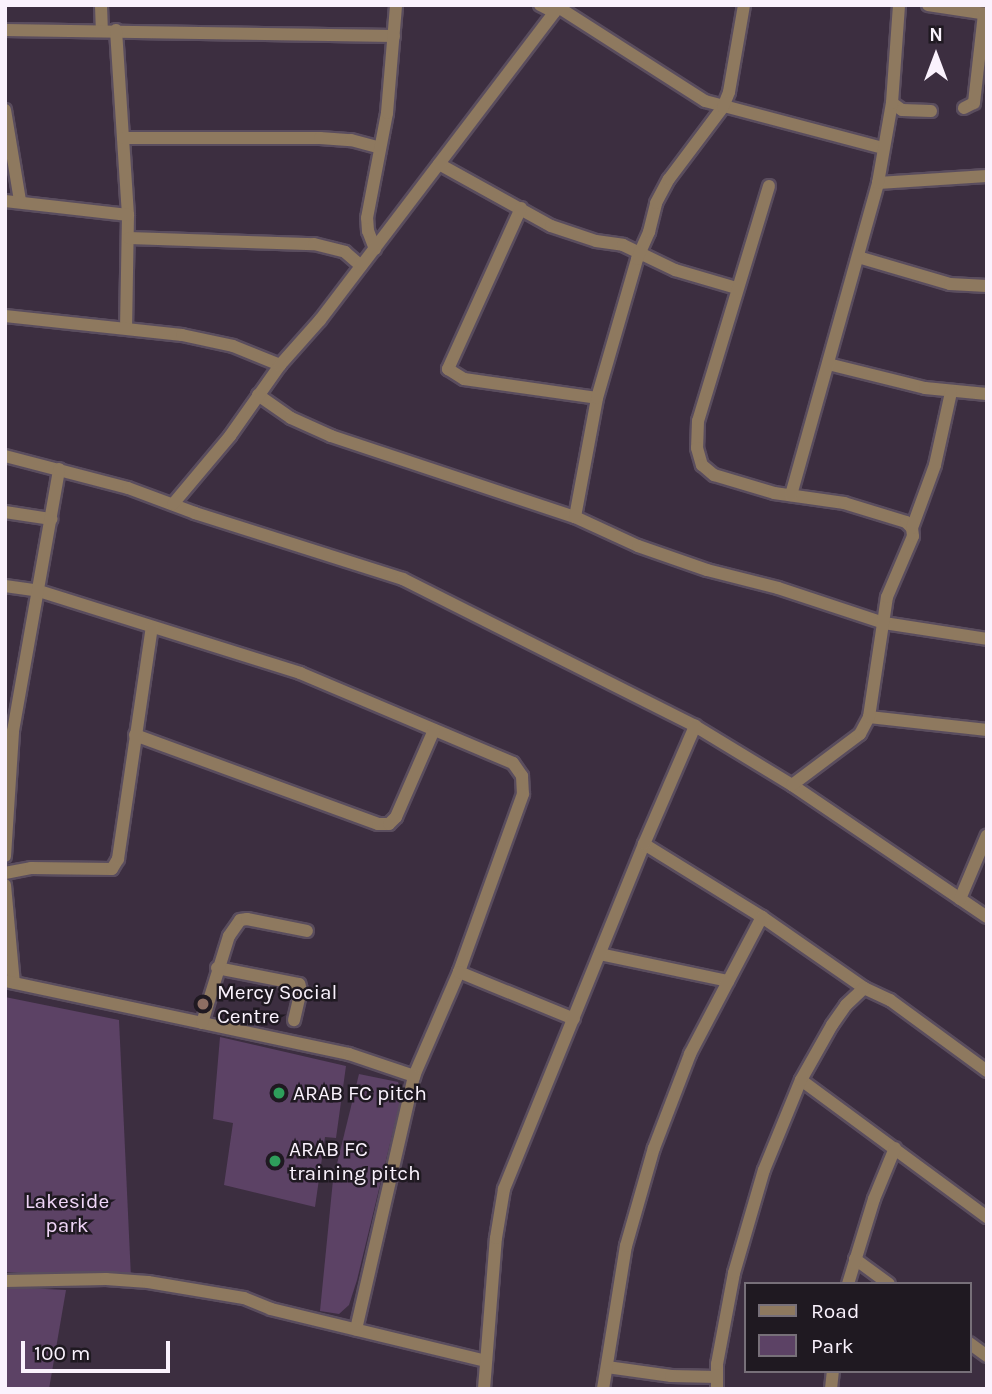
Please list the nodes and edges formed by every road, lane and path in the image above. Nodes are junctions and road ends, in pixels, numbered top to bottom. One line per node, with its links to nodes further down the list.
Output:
1 (102, 5): 11 (street)
2 (396, 5): 13 (street)
3 (540, 5): 7 (street)
4 (731, 5): 8 (street)
5 (899, 5): 14 (street)
6 (928, 5): 9 (street)
7 (557, 8): 15 (street); 22 (street)
8 (744, 8): 15 (street)
9 (985, 14): 16 (street)
10 (5, 30): 11 (street)
11 (103, 30): 12 (street)
12 (116, 30): 13 (street); 19 (street)
13 (394, 36): 20 (street)
14 (892, 103): 18 (street); 21 (street)
15 (723, 107): 21 (street); 32 (street)
16 (964, 108)
17 (5, 110): 27 (street)
18 (931, 111)
19 (123, 138): 20 (street); 29 (street)
20 (380, 148): 31 (street)
21 (883, 148): 24 (street)
22 (439, 164): 28 (street); 31 (street)
23 (987, 176): 24 (street)
24 (878, 183): 33 (street)
25 (769, 186): 36 (street)
26 (5, 201): 27 (street)
27 (20, 201): 29 (street)
28 (522, 208): 32 (street); 44 (street)
29 (128, 215): 30 (street)
30 (129, 238): 34 (street); 38 (street)
31 (375, 249): 34 (street)
32 (640, 252): 36 (street); 44 (street)
33 (858, 257): 35 (street); 39 (street)
34 (361, 266): 40 (street)
35 (987, 286)
36 (736, 288): 47 (street)
37 (5, 316): 38 (street)
38 (126, 327): 40 (street)
39 (828, 364): 41 (street); 47 (street)
40 (280, 365): 43 (street)
41 (951, 392): 42 (street); 52 (street)
42 (987, 394)
43 (258, 395): 48 (street); 50 (street)
44 (597, 398): 50 (street)
45 (5, 456): 46 (street)
46 (59, 469): 48 (street); 51 (street)
47 (791, 495): 52 (street)
48 (173, 504): 59 (street)
49 (5, 512): 51 (street)
50 (575, 517): 55 (street)
51 (51, 519): 54 (street)
52 (912, 527): 55 (street)
53 (5, 586): 54 (street)
54 (39, 591): 56 (street); 63 (street)
55 (884, 623): 57 (street); 58 (street)
56 (152, 627): 60 (street); 62 (street)
57 (987, 639)
58 (869, 717): 61 (street); 64 (street)
59 (695, 726): 64 (street); 66 (street)
60 (434, 730): 62 (street); 76 (street)
61 (987, 730)
62 (135, 735): 68 (street)
63 (8, 754): 67 (street)
64 (792, 785): 70 (street)
65 (987, 835): 70 (street)
66 (644, 844): 71 (street); 74 (street)
67 (5, 856)
68 (5, 873)
69 (5, 885): 78 (street)
70 (960, 899): 72 (street)
71 (762, 917): 77 (street); 79 (street)
72 (987, 917)
73 (307, 932): 75 (street)
74 (600, 954): 77 (street); 80 (street)
75 (217, 968): 81 (street); 82 (street)
76 (459, 972): 80 (street); 84 (street)
77 (728, 981): 96 (street)
78 (10, 982): 82 (street)
79 (864, 988): 83 (street); 85 (street)
80 (574, 1019): 95 (street)
81 (294, 1020)
82 (202, 1023): 84 (street)
83 (987, 1071)
84 (414, 1076): 92 (street)
85 (801, 1080): 86 (street); 97 (street)
86 (895, 1148): 87 (street); 88 (street)
87 (987, 1217)
88 (855, 1259): 90 (street); 91 (street)
89 (5, 1281): 92 (street)
90 (849, 1282)
91 (886, 1282)
92 (356, 1329): 95 (street)
93 (971, 1344): 94 (street)
94 (987, 1356)
95 (486, 1361): 98 (street)
96 (607, 1367): 97 (street); 99 (street)
97 (717, 1383)
98 (484, 1389)
99 (603, 1389)

